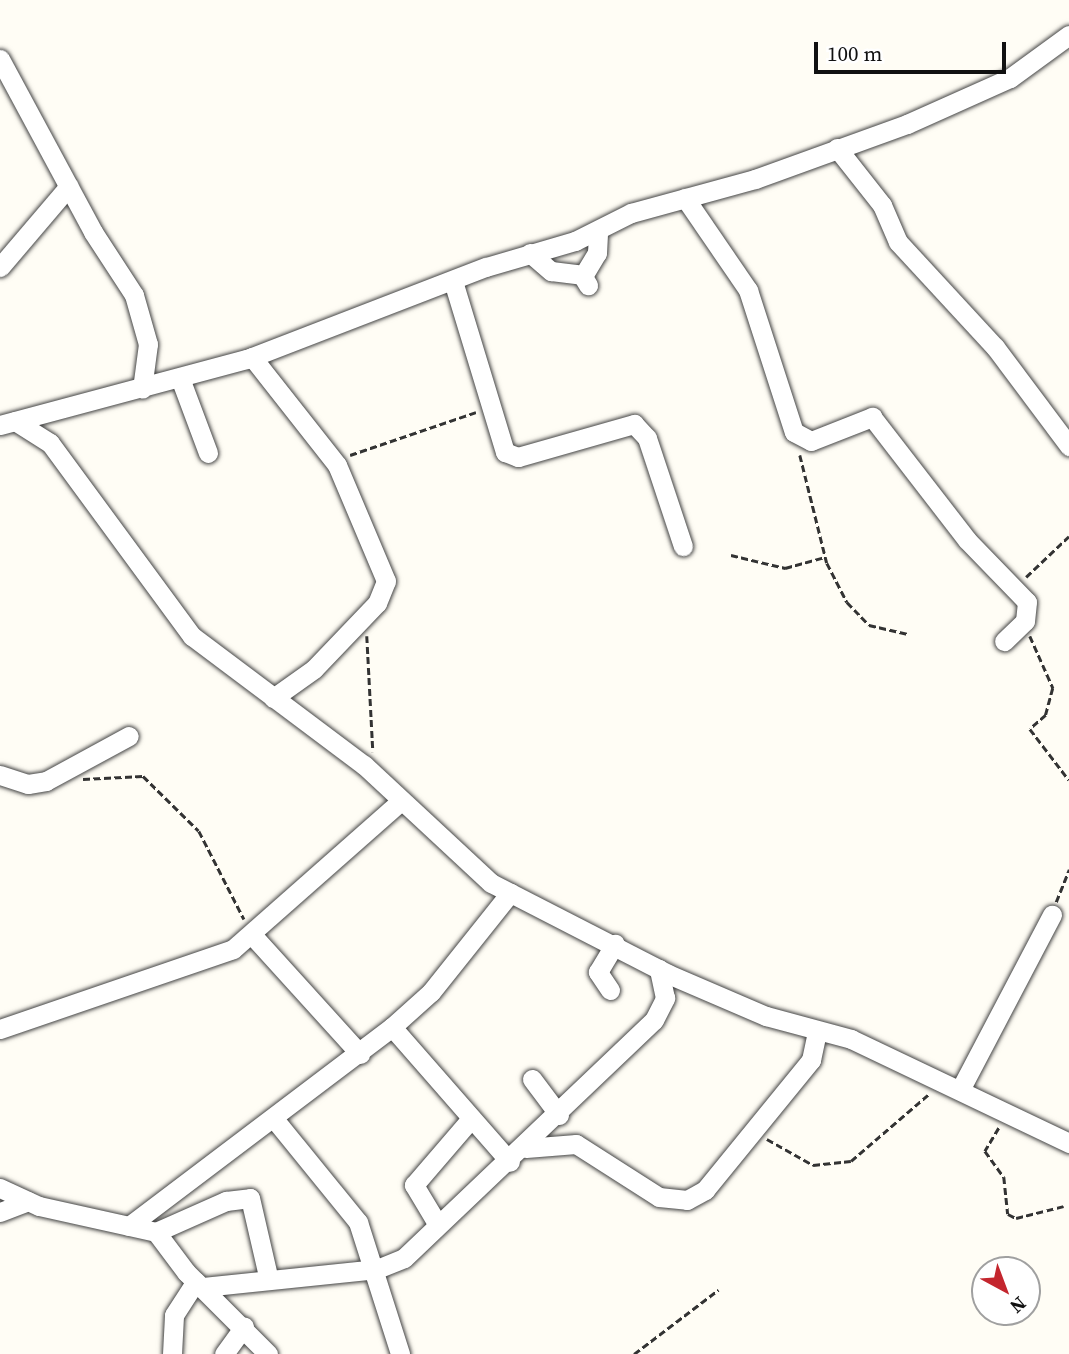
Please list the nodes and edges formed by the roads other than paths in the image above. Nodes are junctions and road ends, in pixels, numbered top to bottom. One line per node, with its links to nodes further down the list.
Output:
1 (1069, 35): 3 (street)
2 (0, 59): 4 (street)
3 (837, 148): 5 (street); 14 (street)
4 (69, 186): 8 (street); 12 (street)
5 (685, 198): 6 (street); 17 (street)
6 (598, 231): 7 (street); 7 (street)
7 (530, 253): 9 (street)
8 (0, 267)
9 (453, 281): 10 (street); 16 (street)
10 (252, 357): 11 (street); 18 (street)
11 (180, 378): 12 (street); 15 (street)
12 (142, 389): 13 (street)
13 (7, 423): 18 (street)
14 (1069, 446)
15 (208, 453)
16 (683, 546)
17 (1004, 641)
18 (273, 698): 21 (street)
19 (129, 736): 20 (street)
20 (0, 775)
21 (400, 802): 22 (street); 24 (street)
22 (510, 893): 25 (street); 28 (street)
23 (1052, 915): 33 (street)
24 (255, 935): 29 (street); 31 (street)
25 (615, 944): 26 (street); 27 (street)
26 (659, 970): 30 (street); 34 (street)
27 (610, 990)
28 (392, 1027): 31 (street); 36 (street)
29 (0, 1030)
30 (817, 1032): 33 (street); 38 (street)
31 (360, 1054): 35 (street)
32 (532, 1079): 34 (street)
33 (952, 1086): 37 (street)
34 (559, 1115): 38 (street)
35 (275, 1120): 44 (street); 46 (street)
36 (469, 1121): 39 (street); 43 (street)
37 (1069, 1143)
38 (526, 1148): 39 (street)
39 (510, 1162): 43 (street)
40 (0, 1188): 41 (street)
41 (28, 1201): 42 (street); 44 (street)
42 (0, 1212)
43 (438, 1225): 46 (street)
44 (129, 1226): 45 (street)
45 (156, 1232): 47 (street); 48 (street)
46 (377, 1269): 47 (street); 53 (street)
47 (269, 1280): 48 (street)
48 (200, 1284): 49 (street); 51 (street)
49 (244, 1326): 50 (street); 52 (street)
50 (227, 1353)
51 (172, 1354)
52 (268, 1354)
53 (400, 1354)

